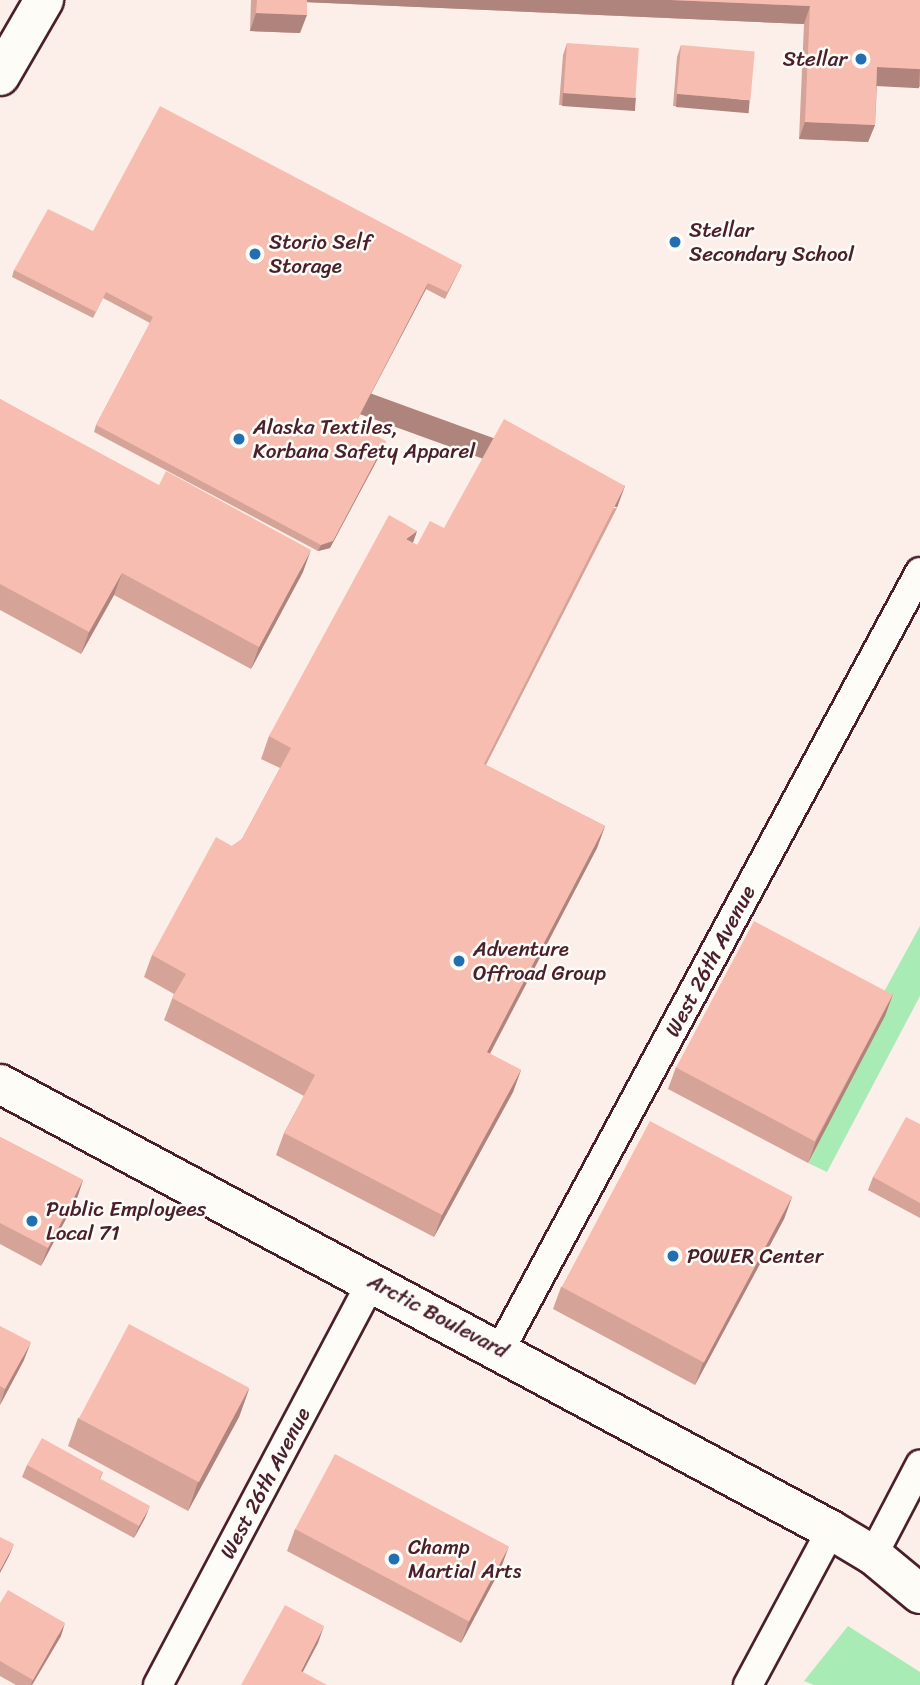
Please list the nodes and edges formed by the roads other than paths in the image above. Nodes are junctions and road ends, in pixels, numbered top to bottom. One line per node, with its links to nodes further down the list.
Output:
1 (44, 0): 2 (main road)
2 (0, 76)
3 (920, 572): 6 (street, West 26th Avenue)
4 (0, 1084): 5 (main road, Arctic Boulevard)
5 (372, 1281): 6 (main road, Arctic Boulevard); 12 (street, West 26th Avenue)
6 (500, 1350): 8 (main road, Arctic Boulevard)
7 (920, 1465): 9 (street)
8 (831, 1530): 9 (main road, Arctic Boulevard); 13 (street)
9 (873, 1555): 10 (main road, Arctic Boulevard); 11 (main road, Arctic Boulevard)
10 (920, 1570)
11 (920, 1594)
12 (158, 1685)
13 (748, 1685)

